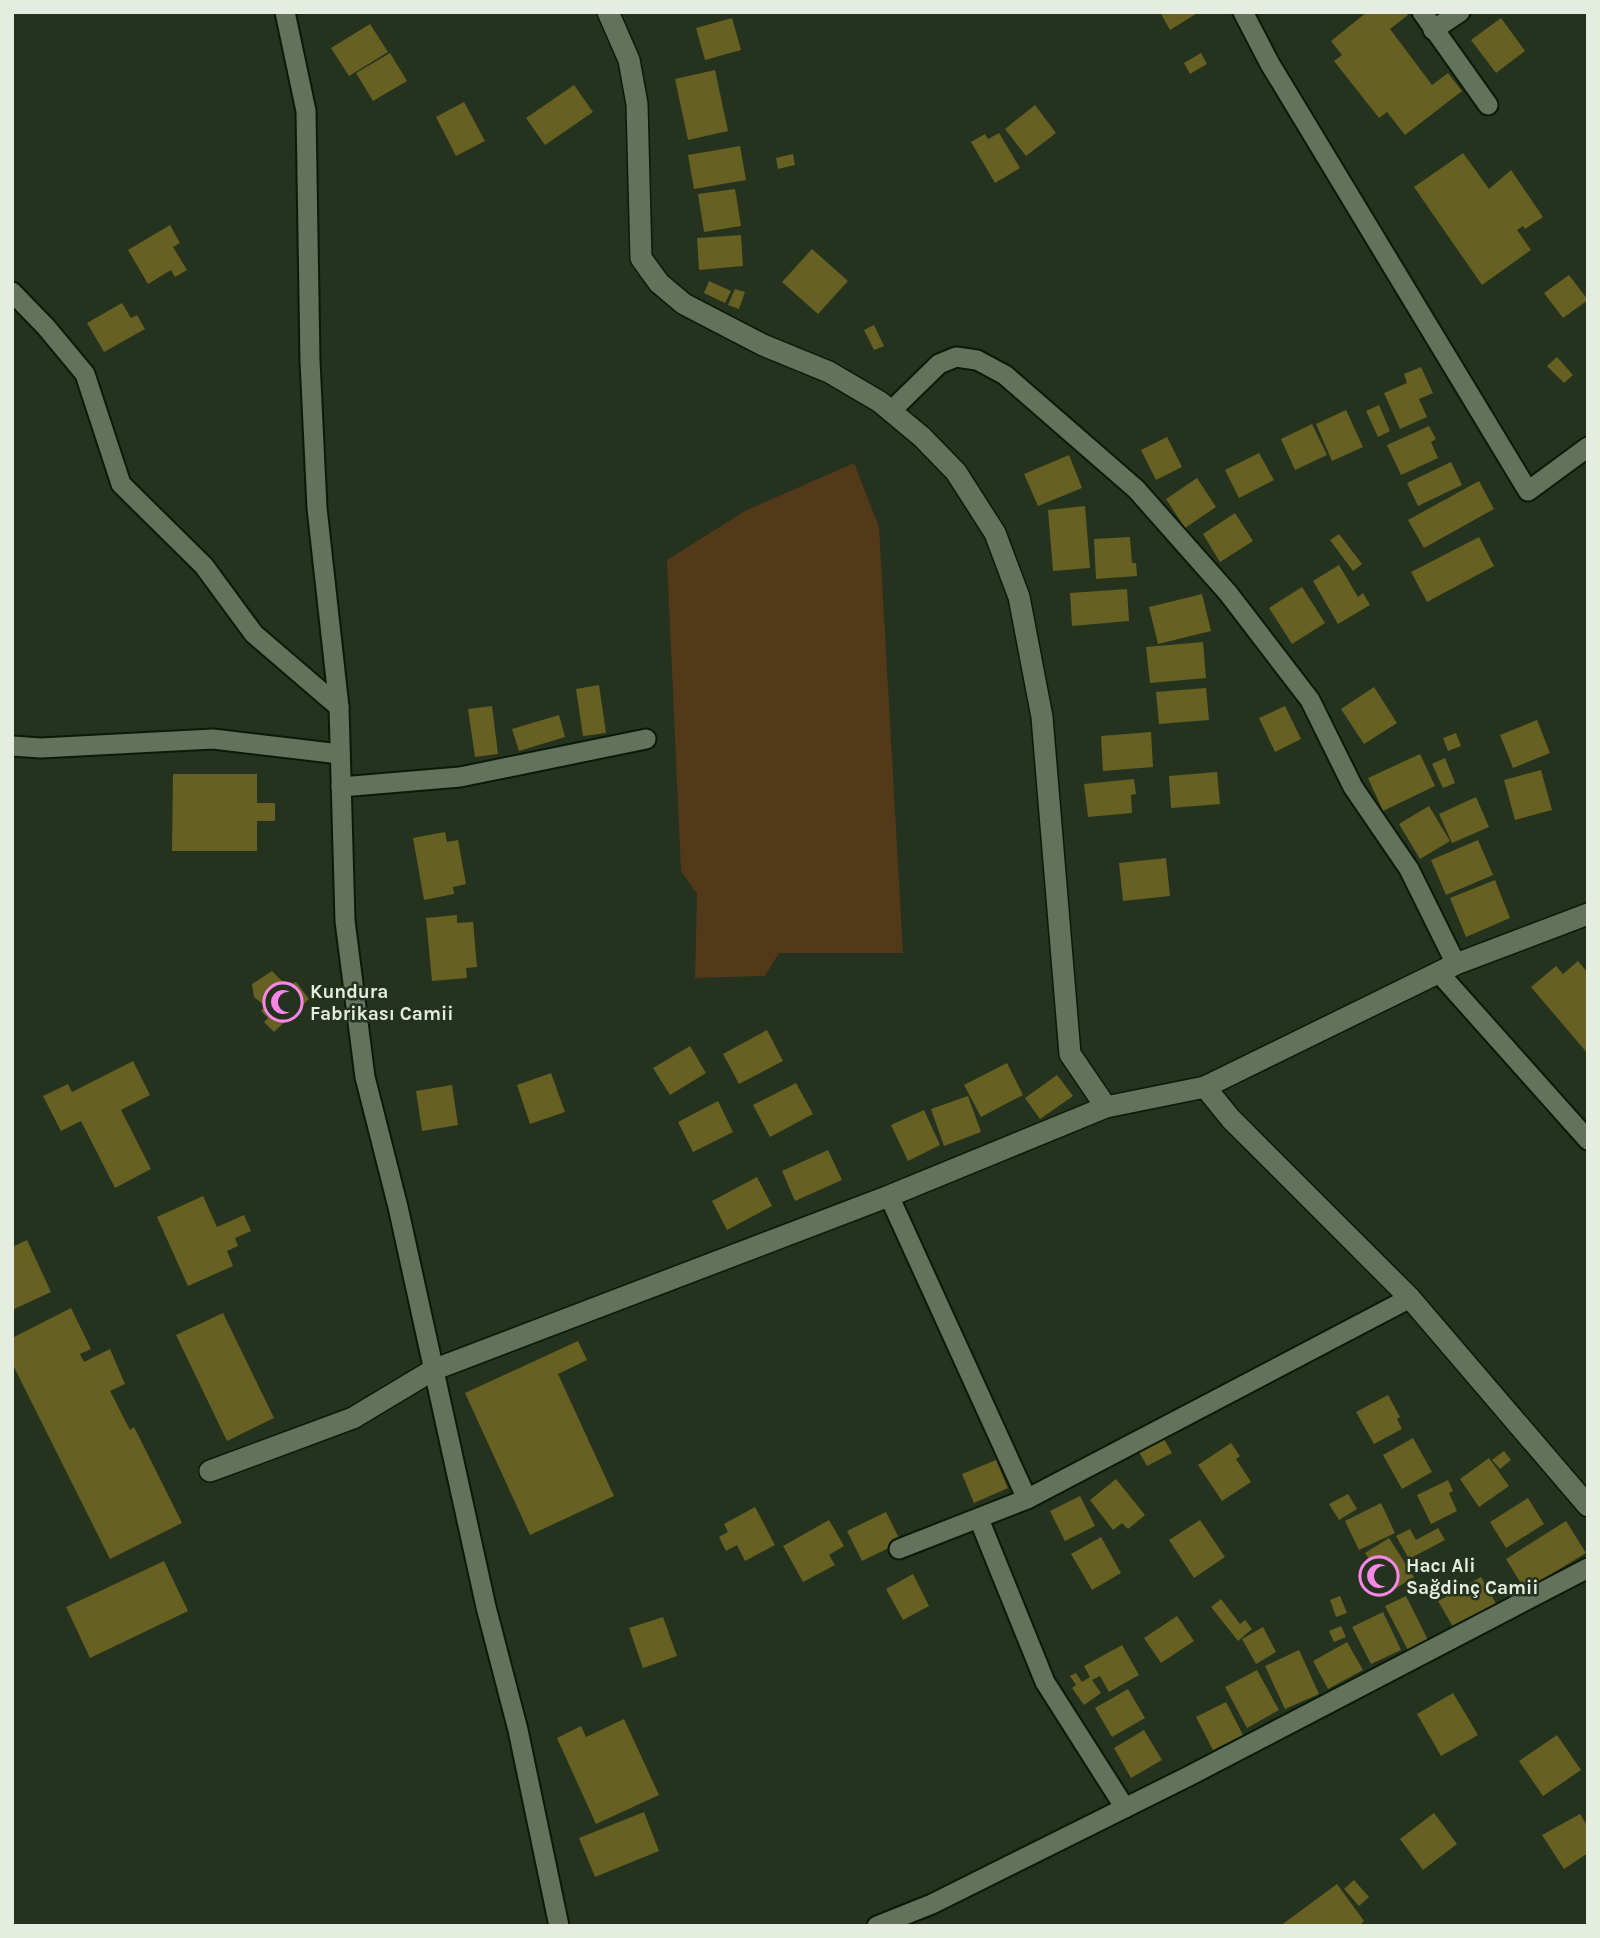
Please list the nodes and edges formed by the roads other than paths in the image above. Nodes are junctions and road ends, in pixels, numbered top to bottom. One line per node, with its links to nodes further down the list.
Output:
1 (285, 12): 11 (street)
2 (608, 12): 9 (street)
3 (1243, 12): 10 (street)
4 (1422, 12): 6 (street)
5 (1460, 12): 6 (street)
6 (1433, 30): 7 (street)
7 (1488, 105)
8 (12, 292): 11 (street)
9 (891, 411): 17 (street); 19 (street)
10 (1588, 447)
11 (339, 707): 14 (street)
12 (646, 739): 15 (street)
13 (12, 746): 14 (street)
14 (340, 754): 15 (street)
15 (341, 788): 23 (street)
16 (1588, 914): 17 (street)
17 (1448, 969): 18 (street); 20 (street)
18 (1205, 1087): 19 (street); 22 (street)
19 (1106, 1107): 21 (street)
20 (1588, 1140)
21 (889, 1196): 23 (street); 25 (street)
22 (1410, 1298): 25 (street); 26 (street)
23 (433, 1370): 24 (street); 31 (street)
24 (210, 1472)
25 (1027, 1499): 27 (street)
26 (1588, 1506)
27 (979, 1519): 28 (street); 30 (street)
28 (899, 1549)
29 (1588, 1568): 30 (street)
30 (1125, 1808): 32 (street)
31 (559, 1926)
32 (877, 1926)

